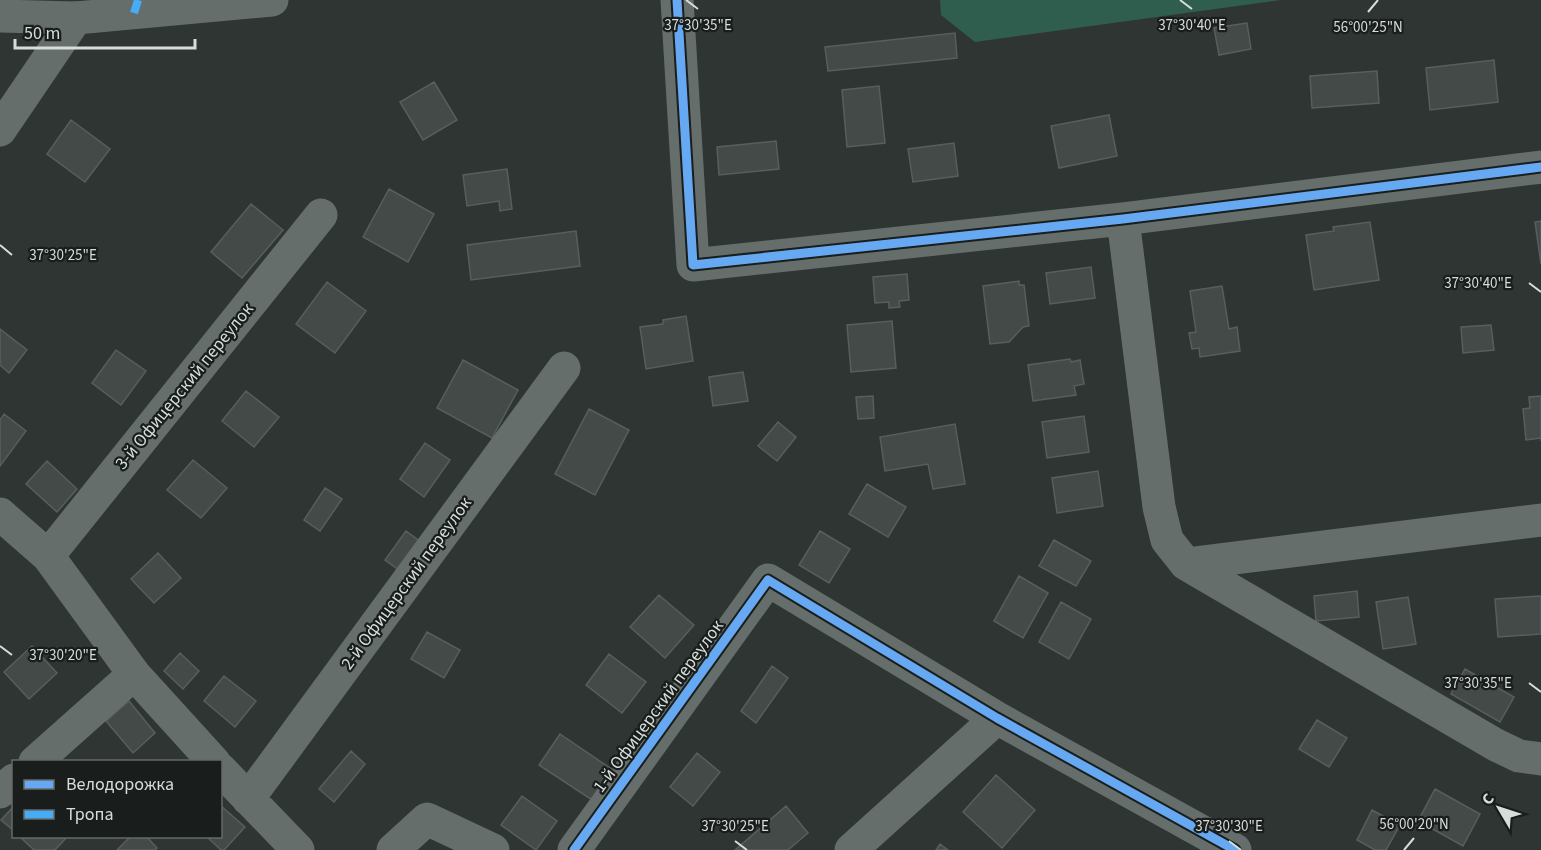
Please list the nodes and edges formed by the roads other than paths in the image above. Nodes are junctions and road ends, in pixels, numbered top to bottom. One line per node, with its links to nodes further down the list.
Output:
1 (272, 0): 4 (main road)
2 (677, 0): 8 (street)
3 (0, 16): 4 (main road)
4 (76, 18): 5 (street)
5 (0, 130)
6 (1541, 167): 8 (street)
7 (321, 215): 12 (street, 3-й Офицерский переулок)
8 (1123, 219): 13 (street)
9 (564, 368): 22 (street, 2-й Офицерский переулок)
10 (0, 514): 12 (street)
11 (1541, 520): 13 (street)
12 (48, 556): 14 (street)
13 (1186, 564): 16 (street)
14 (134, 674): 17 (street); 18 (street)
15 (997, 718): 26 (street, 1-й Офицерский переулок); 27 (street); 28 (street)
16 (1541, 759)
17 (37, 760)
18 (212, 760)
19 (222, 771): 22 (street)
20 (12, 782): 21 (street)
21 (0, 792)
22 (248, 799): 23 (street)
23 (298, 850)
24 (393, 850): 25 (street)
25 (493, 850)
26 (574, 850)
27 (851, 850)
28 (1235, 850)

